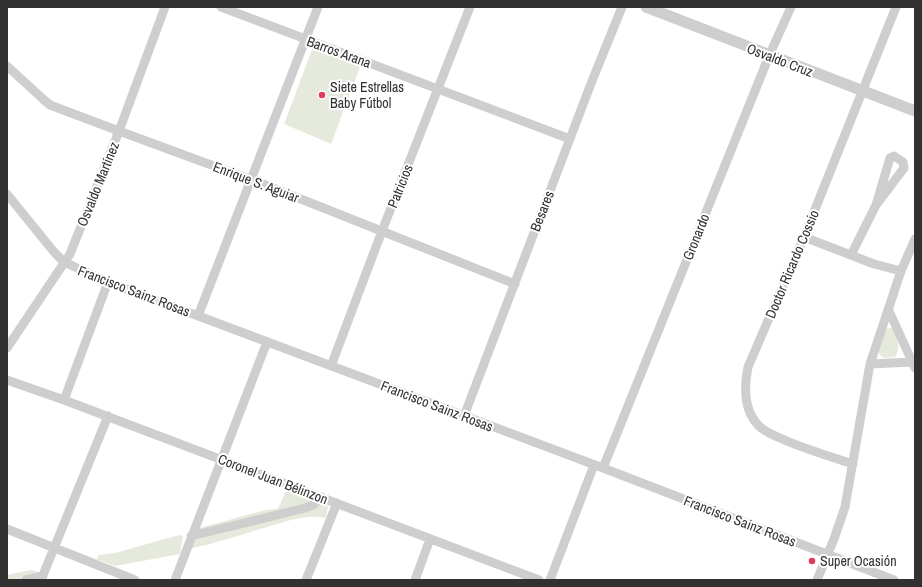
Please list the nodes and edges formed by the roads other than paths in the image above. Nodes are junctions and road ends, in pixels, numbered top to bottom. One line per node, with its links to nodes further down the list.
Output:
1 (166, 7): 15 (street, Osvaldo Martínez)
2 (221, 7): 9 (street, Barros Arana)
3 (318, 7): 9 (street)
4 (470, 7): 12 (street, Patricios)
5 (622, 7): 16 (street, Besares)
6 (646, 7): 10 (street, Osvaldo Cruz)
7 (791, 7): 10 (street, Gronardo)
8 (896, 7): 13 (street, Doctor Ricardo Cossio)
9 (306, 39): 12 (street, Barros Arana); 17 (street)
10 (769, 56): 13 (street, Osvaldo Cruz); 41 (street, Gronardo)
11 (7, 66): 15 (street, Enrique S. Aguiar)
12 (438, 89): 16 (street, Barros Arana); 20 (street, Patricios)
13 (862, 91): 14 (street, Osvaldo Cruz); 21 (street, Doctor Ricardo Cossio)
14 (915, 111)
15 (119, 132): 17 (street, Enrique S. Aguiar); 24 (street, Osvaldo Martínez)
16 (570, 139): 27 (street, Besares)
17 (250, 180): 20 (street, Enrique S. Aguiar); 29 (street)
18 (7, 194): 24 (street, Francisco Sainz Rosas)
19 (876, 205): 19 (street); 23 (street)
20 (382, 231): 27 (street, Enrique S. Aguiar); 34 (street, Patricios)
21 (804, 237): 23 (street); 40 (street, Doctor Ricardo Cossio)
22 (915, 239): 25 (street)
23 (851, 255): 25 (street)
24 (64, 262): 26 (street, Francisco Sainz Rosas); 31 (street, Osvaldo Martínez)
25 (901, 271): 28 (street)
26 (108, 282): 29 (street, Francisco Sainz Rosas); 36 (street)
27 (515, 284): 38 (street, Besares)
28 (888, 312): 32 (street); 33 (street)
29 (198, 316): 30 (street, Francisco Sainz Rosas)
30 (267, 342): 34 (street, Francisco Sainz Rosas); 39 (street)
31 (7, 348)
32 (870, 364): 33 (street); 40 (street)
33 (913, 365)
34 (331, 366): 38 (street, Francisco Sainz Rosas)
35 (7, 380): 36 (street, Coronel Juan Bélinzon)
36 (64, 400): 37 (street, Coronel Juan Bélinzon)
37 (108, 416): 39 (street, Coronel Juan Bélinzon); 47 (street)
38 (464, 416): 41 (street, Francisco Sainz Rosas)
39 (221, 459): 42 (street, Coronel Juan Bélinzon); 45 (street)
40 (853, 464): 48 (street)
41 (598, 466): 48 (street, Francisco Sainz Rosas); 56 (street, Gronardo)
42 (322, 498): 43 (street, Coronel Juan Bélinzon); 45 (street)
43 (337, 503): 46 (street, Coronel Juan Bélinzon); 53 (street)
44 (7, 529): 47 (street)
45 (191, 536): 52 (street)
46 (430, 539): 54 (street); 55 (street, Coronel Juan Bélinzon)
47 (54, 548): 49 (street); 51 (street)
48 (828, 554): 57 (street); 58 (street, Francisco Sainz Rosas)
49 (42, 578): 50 (street)
50 (26, 580)
51 (135, 580)
52 (175, 580)
53 (306, 580)
54 (414, 580)
55 (539, 580)
56 (550, 580)
57 (817, 580)
58 (894, 580)

